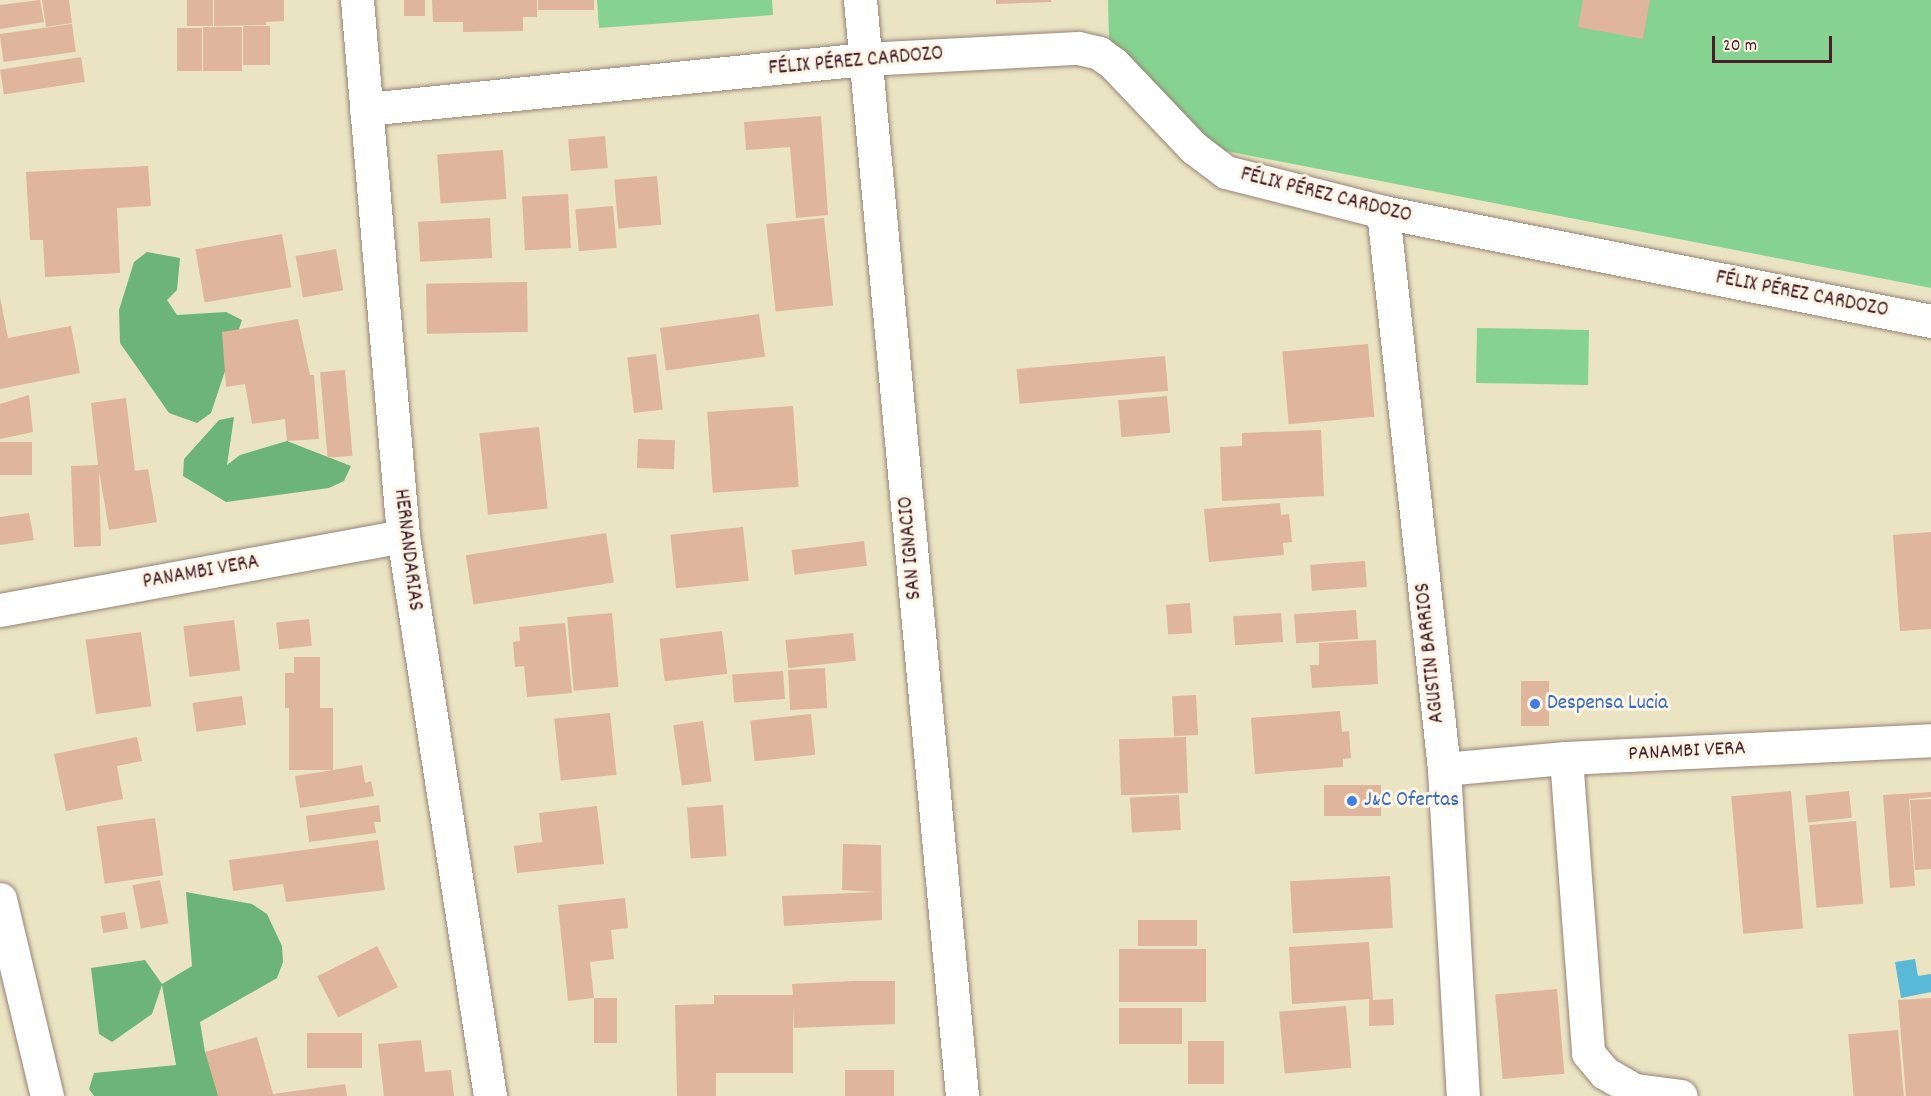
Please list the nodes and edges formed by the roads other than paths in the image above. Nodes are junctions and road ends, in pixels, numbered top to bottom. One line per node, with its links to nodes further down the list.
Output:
1 (357, 0): 4 (street, HERNANDARIAS)
2 (860, 0): 3 (street, SAN IGNACIO)
3 (865, 59): 4 (street, FÉLIX PÉREZ CARDOZO); 5 (street, FÉLIX PÉREZ CARDOZO); 15 (street, SAN IGNACIO)
4 (366, 109): 7 (street, HERNANDARIAS)
5 (1383, 212): 6 (street, FÉLIX PÉREZ CARDOZO); 11 (street, AGUSTIN BARRIOS)
6 (1931, 321)
7 (403, 536): 8 (street, PANAMBI VERA); 14 (street, HERNANDARIAS)
8 (0, 610)
9 (1931, 740): 10 (street, PANAMBI VERA)
10 (1566, 758): 11 (street, PANAMBI VERA); 17 (street)
11 (1444, 769): 16 (street, AGUSTIN BARRIOS)
12 (0, 899): 13 (street)
13 (48, 1096)
14 (490, 1096)
15 (962, 1096)
16 (1463, 1096)
17 (1681, 1096)

